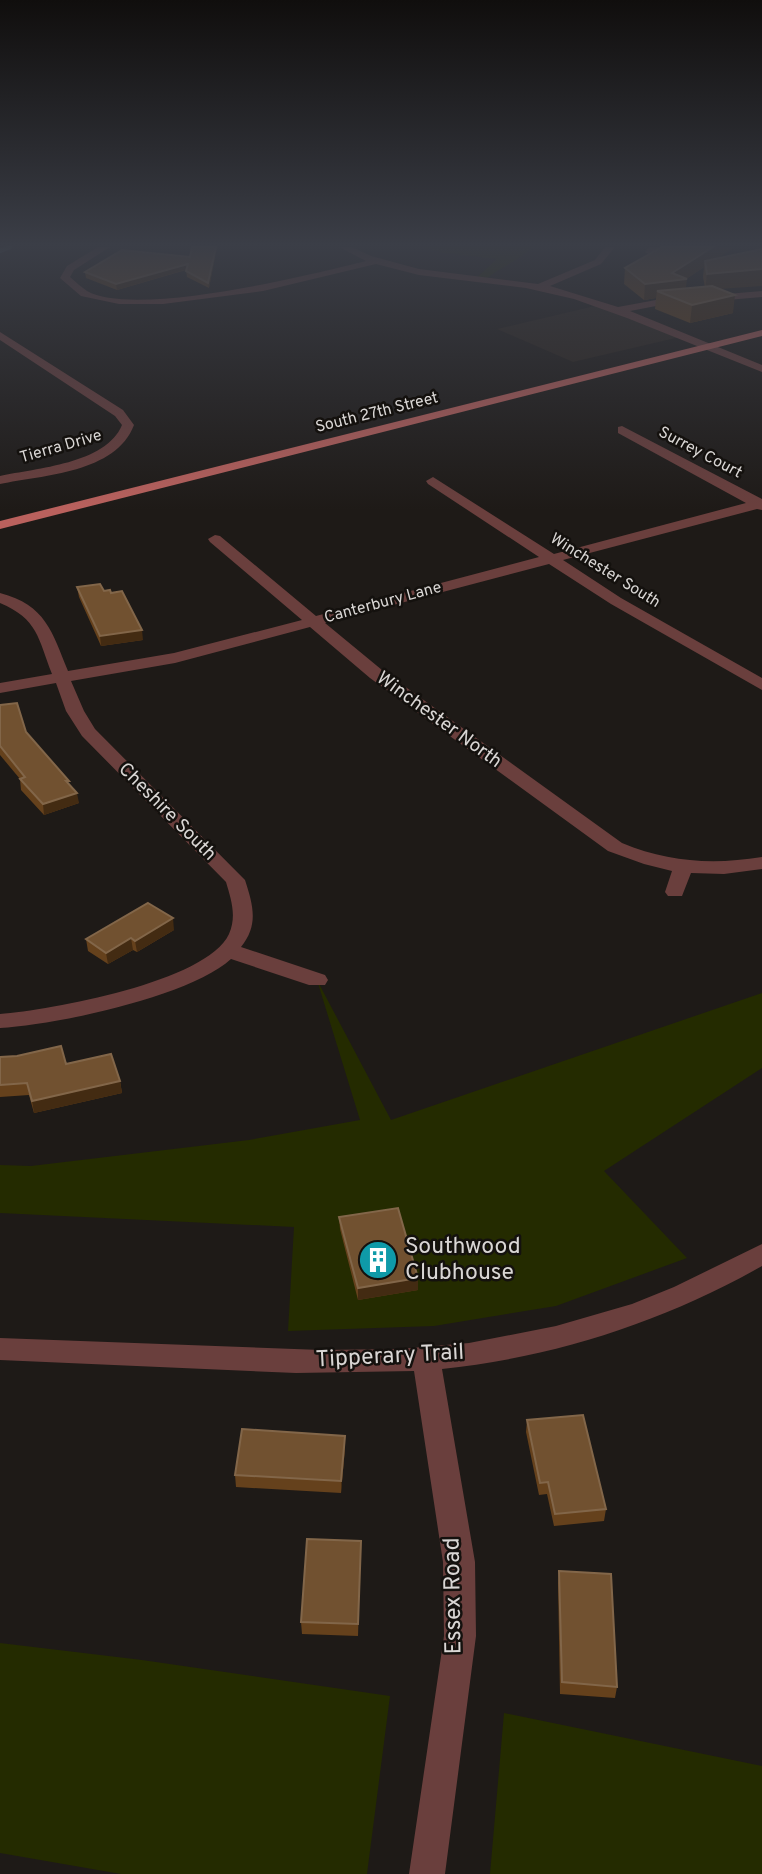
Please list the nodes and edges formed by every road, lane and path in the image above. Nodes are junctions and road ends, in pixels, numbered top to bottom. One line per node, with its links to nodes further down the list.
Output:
1 (675, 334): 5 (street)
2 (719, 334): 5 (main road, South 27th Street)
3 (756, 334): 6 (main road, South 27th Street)
4 (0, 335): 9 (street, Tierra Drive)
5 (692, 341): 6 (street); 12 (main road, South 27th Street)
6 (707, 347): 7 (street); 13 (main road, South 27th Street)
7 (762, 369)
8 (622, 430): 11 (street, Surrey Court)
9 (0, 480)
10 (433, 481): 15 (street, Winchester South)
11 (761, 505): 15 (street, Canterbury Lane)
12 (0, 515)
13 (0, 525)
14 (215, 539): 17 (street, Winchester North)
15 (551, 559): 17 (street, Canterbury Lane); 19 (street, Winchester South)
16 (0, 598): 18 (street, Cheshire South)
17 (313, 622): 18 (street, Canterbury Lane); 22 (street, Winchester North)
18 (62, 678): 20 (street, Canterbury Lane); 24 (street, Cheshire South)
19 (762, 685)
20 (0, 688)
21 (762, 863): 22 (street, Winchester North)
22 (682, 867): 23 (street)
23 (676, 892)
24 (227, 950): 25 (street); 26 (street, Cheshire South)
25 (317, 981)
26 (0, 1021)
27 (762, 1254): 29 (street, Tipperary Trail)
28 (0, 1349): 29 (street, Tipperary Trail)
29 (426, 1359): 30 (street, Essex Road)
30 (427, 1874)

